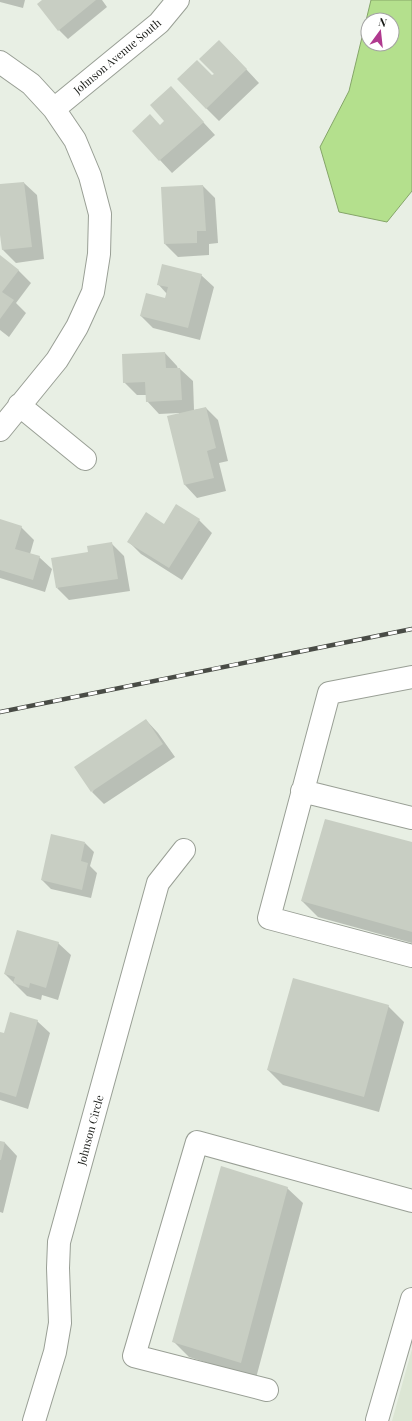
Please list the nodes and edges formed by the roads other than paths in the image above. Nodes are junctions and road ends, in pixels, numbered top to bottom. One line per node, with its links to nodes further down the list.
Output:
1 (178, 0): 3 (street, Johnson Avenue South)
2 (0, 62): 3 (street)
3 (54, 109): 4 (street)
4 (19, 405): 5 (street); 6 (street)
5 (0, 430)
6 (85, 459)
7 (412, 677): 8 (street)
8 (302, 791): 9 (street); 11 (street)
9 (412, 818)
10 (184, 850): 16 (street, Johnson Circle)
11 (412, 956)
12 (412, 1201): 14 (street)
13 (412, 1299): 15 (street)
14 (267, 1390)
15 (377, 1420)
16 (34, 1421)

